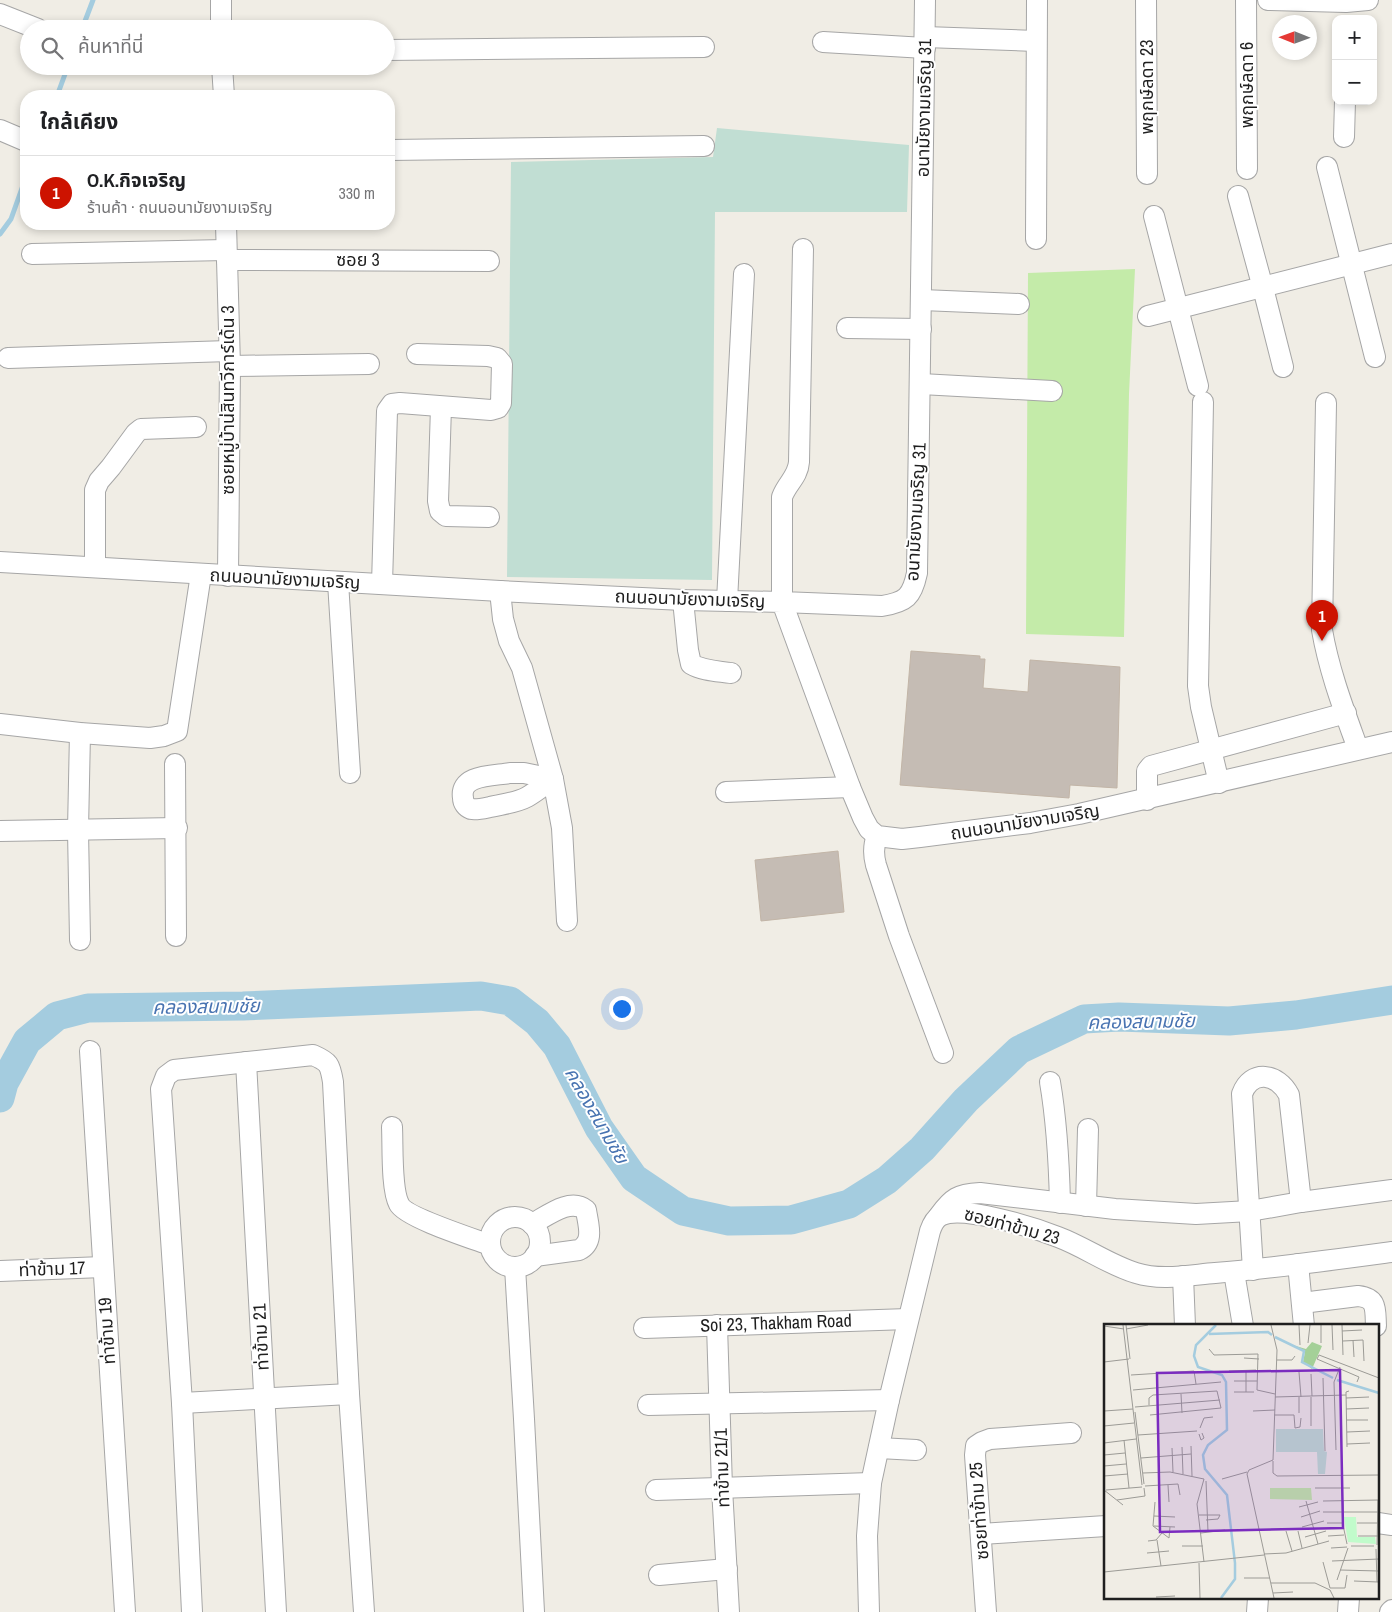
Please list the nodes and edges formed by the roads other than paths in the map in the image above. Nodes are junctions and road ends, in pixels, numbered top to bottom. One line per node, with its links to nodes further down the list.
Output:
1 (221, 0): 10 (street)
2 (925, 0): 14 (street, อนามัยงามเจริญ 31)
3 (1037, 0): 12 (street)
4 (1146, 0): 27 (street, พฤกษ์ลดา 23)
5 (1246, 0): 26 (street, พฤกษ์ลดา 6)
6 (1268, 0): 8 (street)
7 (1368, 0): 8 (street)
8 (1354, 5)
9 (0, 14): 11 (street)
10 (221, 20)
11 (20, 22)
12 (1036, 41): 14 (street); 31 (street)
13 (823, 42): 14 (street)
14 (925, 42): 40 (street, อนามัยงามเจริญ 31)
15 (704, 48): 16 (street)
16 (395, 50)
17 (223, 75): 18 (street)
18 (224, 90)
19 (1345, 105): 21 (street)
20 (0, 130): 22 (street)
21 (1344, 137)
22 (20, 138)
23 (704, 146): 24 (street)
24 (395, 150)
25 (1327, 167): 37 (street)
26 (1247, 169)
27 (1147, 174)
28 (1238, 196): 39 (street)
29 (1154, 216): 42 (street)
30 (226, 230): 35 (street, ซอยหมู่บ้าน่สินทวีการ์เด้น 3)
31 (1036, 239)
32 (803, 249): 67 (street)
33 (32, 254): 35 (street, ซอย 3)
34 (1392, 254): 37 (street)
35 (227, 255): 36 (street, ซอย 3); 49 (street, ซอยหมู่บ้าน่สินทวีการ์เด้น 3)
36 (489, 261)
37 (1352, 263): 39 (street); 47 (street)
38 (744, 274): 66 (street)
39 (1264, 288): 42 (street); 51 (street)
40 (922, 300): 41 (street); 45 (street, อนามัยงามเจริญ 31)
41 (1019, 304)
42 (1179, 307): 43 (street); 73 (street)
43 (1148, 316)
44 (847, 328): 45 (street)
45 (922, 329): 52 (street, อนามัยงามเจริญ 31)
46 (417, 354): 55 (street)
47 (1375, 356)
48 (8, 358): 49 (street)
49 (229, 358): 50 (street); 61 (street, ซอยหมู่บ้าน่สินทวีการ์เด้น 3)
50 (369, 364)
51 (1283, 367)
52 (920, 384): 53 (street); 67 (street, อนามัยงามเจริญ 31)
53 (1052, 391)
54 (1326, 403): 69 (street)
55 (441, 406): 57 (street); 63 (street)
56 (196, 427): 59 (street)
57 (489, 517)
58 (0, 562): 59 (street, ถนนอนามัยงามเจริญ)
59 (95, 567): 60 (street, ถนนอนามัยงามเจริญ)
60 (201, 574): 61 (street, ถนนอนามัยงามเจริญ); 71 (street)
61 (228, 576): 62 (street, ถนนอนามัยงามเจริญ)
62 (338, 582): 63 (street, ถนนอนามัยงามเจริญ); 76 (street)
63 (382, 584): 64 (street, ถนนอนามัยงามเจริญ)
64 (500, 592): 65 (street, ถนนอนามัยงามเจริญ); 85 (street)
65 (683, 600): 66 (street, ถนนอนามัยงามเจริญ); 68 (street)
66 (726, 601): 67 (street, ถนนอนามัยงามเจริญ)
67 (782, 602): 78 (street, ถนนอนามัยงามเจริญ)
68 (731, 673)
69 (1346, 713): 73 (street); 74 (street)
70 (0, 724): 71 (street)
71 (80, 733): 82 (street)
72 (1392, 742): 74 (street, ถนนอนามัยงามเจริญ)
73 (1212, 749): 77 (street); 80 (street)
74 (1358, 750): 77 (street, ถนนอนามัยงามเจริญ)
75 (175, 764): 81 (street)
76 (350, 773)
77 (1220, 783): 80 (street, ถนนอนามัยงามเจริญ)
78 (850, 787): 79 (street); 84 (street, ถนนอนามัยงามเจริญ)
79 (726, 792)
80 (1147, 800): 84 (street, ถนนอนามัยงามเจริญ)
81 (177, 828): 82 (street); 86 (street)
82 (78, 830): 83 (street); 87 (street)
83 (0, 831)
84 (877, 836): 89 (street)
85 (567, 921)
86 (176, 936)
87 (80, 940)
88 (90, 1051): 105 (street, ท่าข้าม 19)
89 (943, 1053)
90 (246, 1062): 118 (street); 119 (street, ท่าข้าม 21); 121 (street)
91 (1050, 1082): 96 (street)
92 (392, 1127): 101 (street)
93 (1088, 1129): 97 (street)
94 (1392, 1190): 95 (street)
95 (1301, 1202): 98 (street); 98 (street)
96 (1060, 1203): 97 (street); 99 (street)
97 (1086, 1206): 98 (street)
98 (1250, 1210): 108 (street)
99 (940, 1216): 109 (street, ซอยท่าข้าม 23); 111 (street, ซอยท่าข้าม 23)
100 (532, 1224): 101 (street); 103 (street); 103 (street)
101 (490, 1245): 106 (street)
102 (1392, 1252): 104 (street, ซอยท่าข้าม 23)
103 (535, 1256): 106 (street)
104 (1298, 1264): 108 (street, ซอยท่าข้าม 23); 110 (street)
105 (103, 1267): 107 (street, ท่าข้าม 17); 134 (street, ท่าข้าม 19)
106 (514, 1267): 138 (street)
107 (0, 1271)
108 (1244, 1271): 109 (street, ซอยท่าข้าม 23); 113 (street)
109 (1183, 1276): 112 (street)
110 (1302, 1303): 114 (street); 115 (street)
111 (908, 1319): 116 (street, Soi 23, Thakham Road); 120 (street, ซอยท่าข้าม 23)
112 (1185, 1324)
113 (1242, 1324)
114 (1304, 1324)
115 (1376, 1324)
116 (717, 1325): 117 (street, Soi 23, Thakham Road); 122 (street, ท่าข้าม 21/1)
117 (644, 1328)
118 (349, 1394): 119 (street); 137 (street)
119 (264, 1399): 121 (street); 136 (street, ท่าข้าม 21)
120 (889, 1400): 122 (street); 125 (street, ซอยท่าข้าม 23)
121 (182, 1402): 135 (street)
122 (719, 1404): 123 (street); 128 (street, ท่าข้าม 21/1)
123 (648, 1405)
124 (1071, 1433): 131 (street, ซอยท่าข้าม 25)
125 (879, 1448): 126 (street); 127 (street, ซอยท่าข้าม 23)
126 (916, 1450)
127 (871, 1484): 128 (street); 140 (street, ซอยท่าข้าม 23)
128 (722, 1488): 129 (street); 132 (street, ท่าข้าม 21/1)
129 (656, 1490)
130 (1104, 1526): 131 (street)
131 (981, 1534): 141 (street, ซอยท่าข้าม 25)
132 (727, 1569): 133 (street); 139 (street, ท่าข้าม 21/1)
133 (659, 1575)
134 (125, 1612)
135 (192, 1612)
136 (276, 1612)
137 (364, 1612)
138 (534, 1612)
139 (729, 1612)
140 (869, 1612)
141 (986, 1612)

